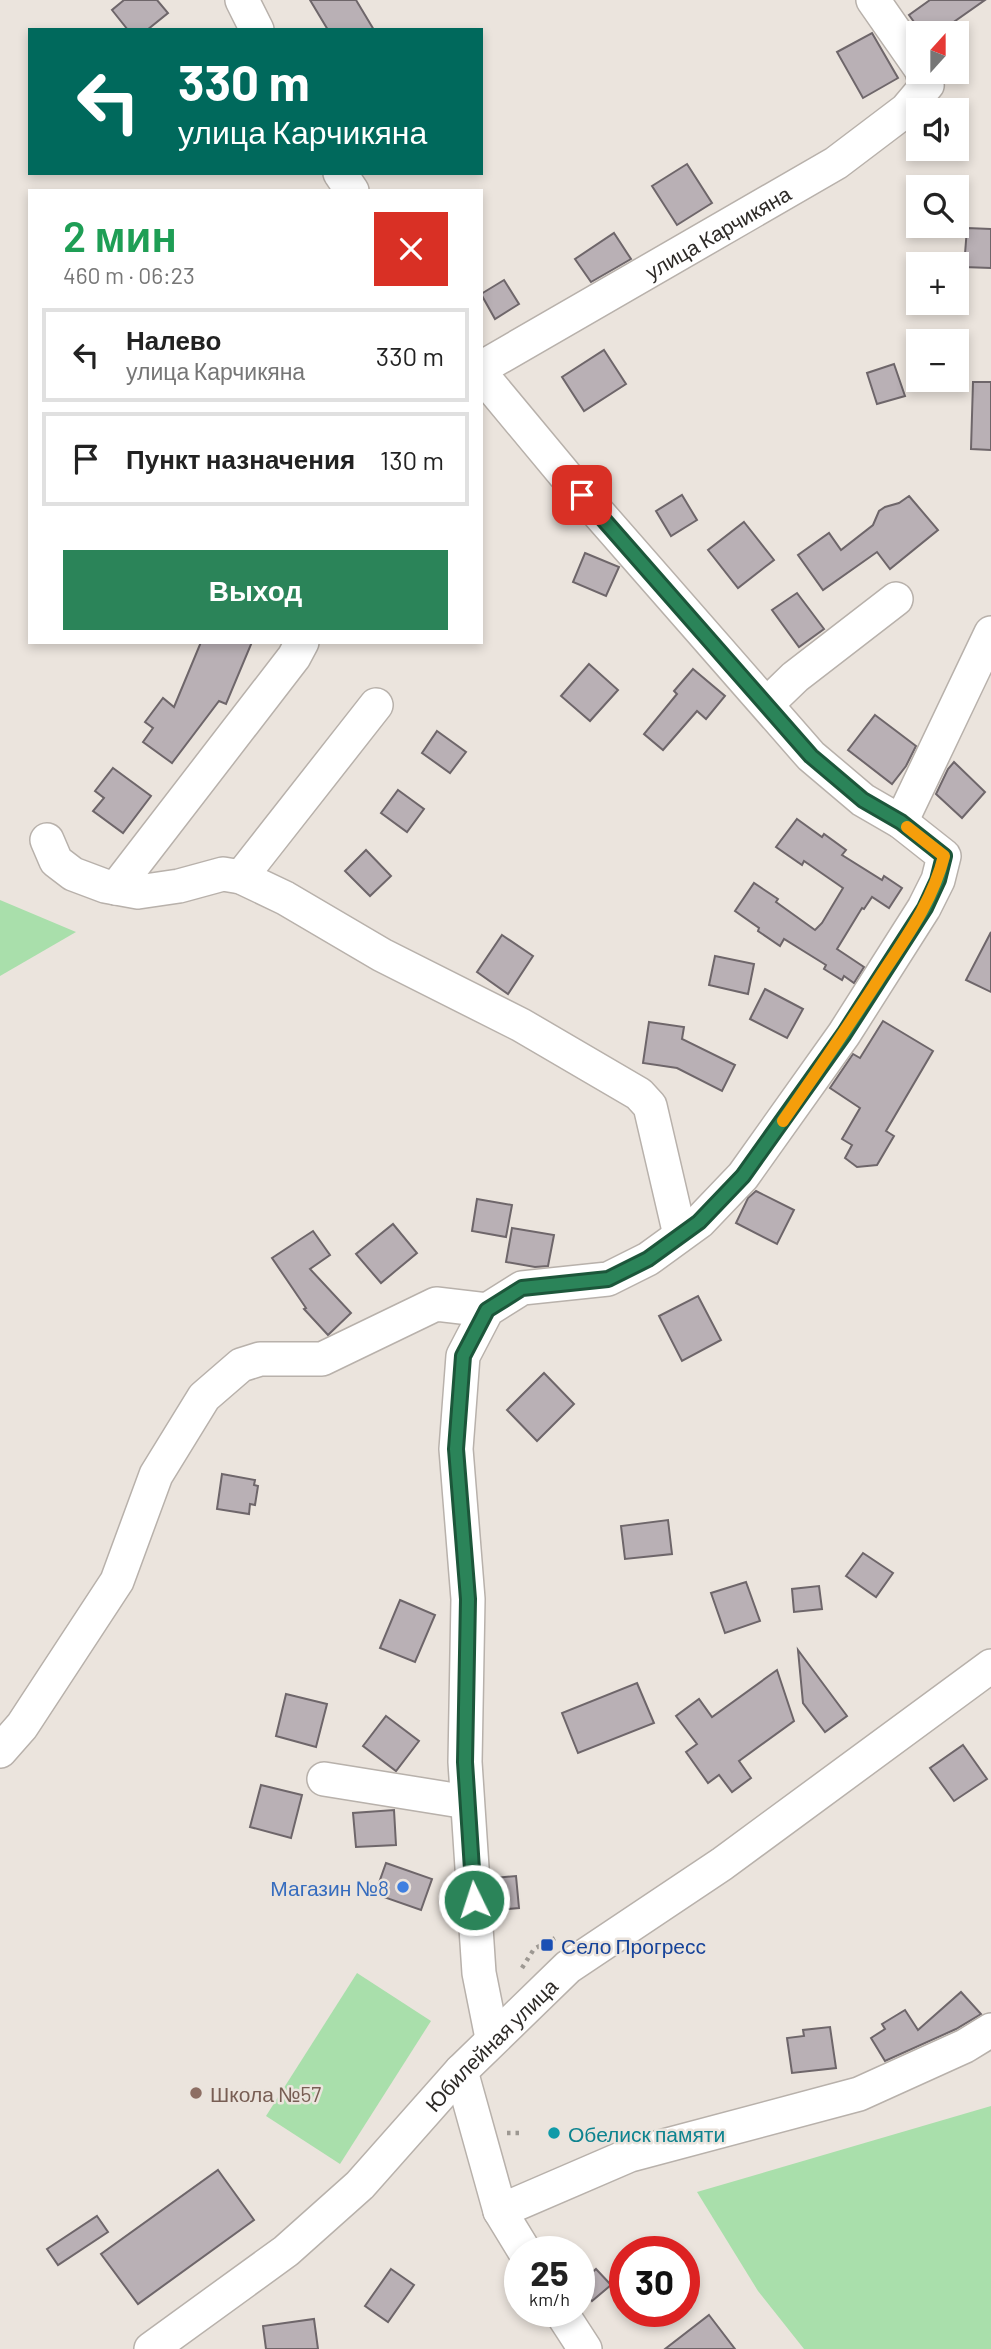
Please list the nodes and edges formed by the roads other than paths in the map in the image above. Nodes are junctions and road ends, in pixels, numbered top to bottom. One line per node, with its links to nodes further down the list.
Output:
1 (242, 0): 3 (street)
2 (873, 0): 4 (street)
3 (256, 28)
4 (906, 47)
5 (927, 84): 6 (street, улица Карчикяна)
6 (483, 367)
7 (483, 376): 11 (street)
8 (896, 599): 11 (street)
9 (990, 636): 13 (street)
10 (301, 644): 16 (street)
11 (766, 704): 13 (street)
12 (376, 705): 15 (street)
13 (901, 822): 17 (street)
14 (47, 841): 16 (street)
15 (241, 877): 16 (street); 17 (street)
16 (116, 888)
17 (680, 1235): 18 (street)
18 (487, 1310): 20 (street); 22 (street)
19 (991, 1666): 24 (street, Юбилейная улица)
20 (0, 1751)
21 (324, 1779): 22 (street)
22 (467, 1802): 24 (street)
23 (991, 2029): 26 (street)
24 (492, 2039): 25 (street, Юбилейная улица)
25 (461, 2071): 26 (street); 29 (street, Юбилейная улица)
26 (500, 2211): 27 (street)
27 (515, 2236)
28 (570, 2327): 30 (street)
29 (151, 2349)
30 (584, 2349)

